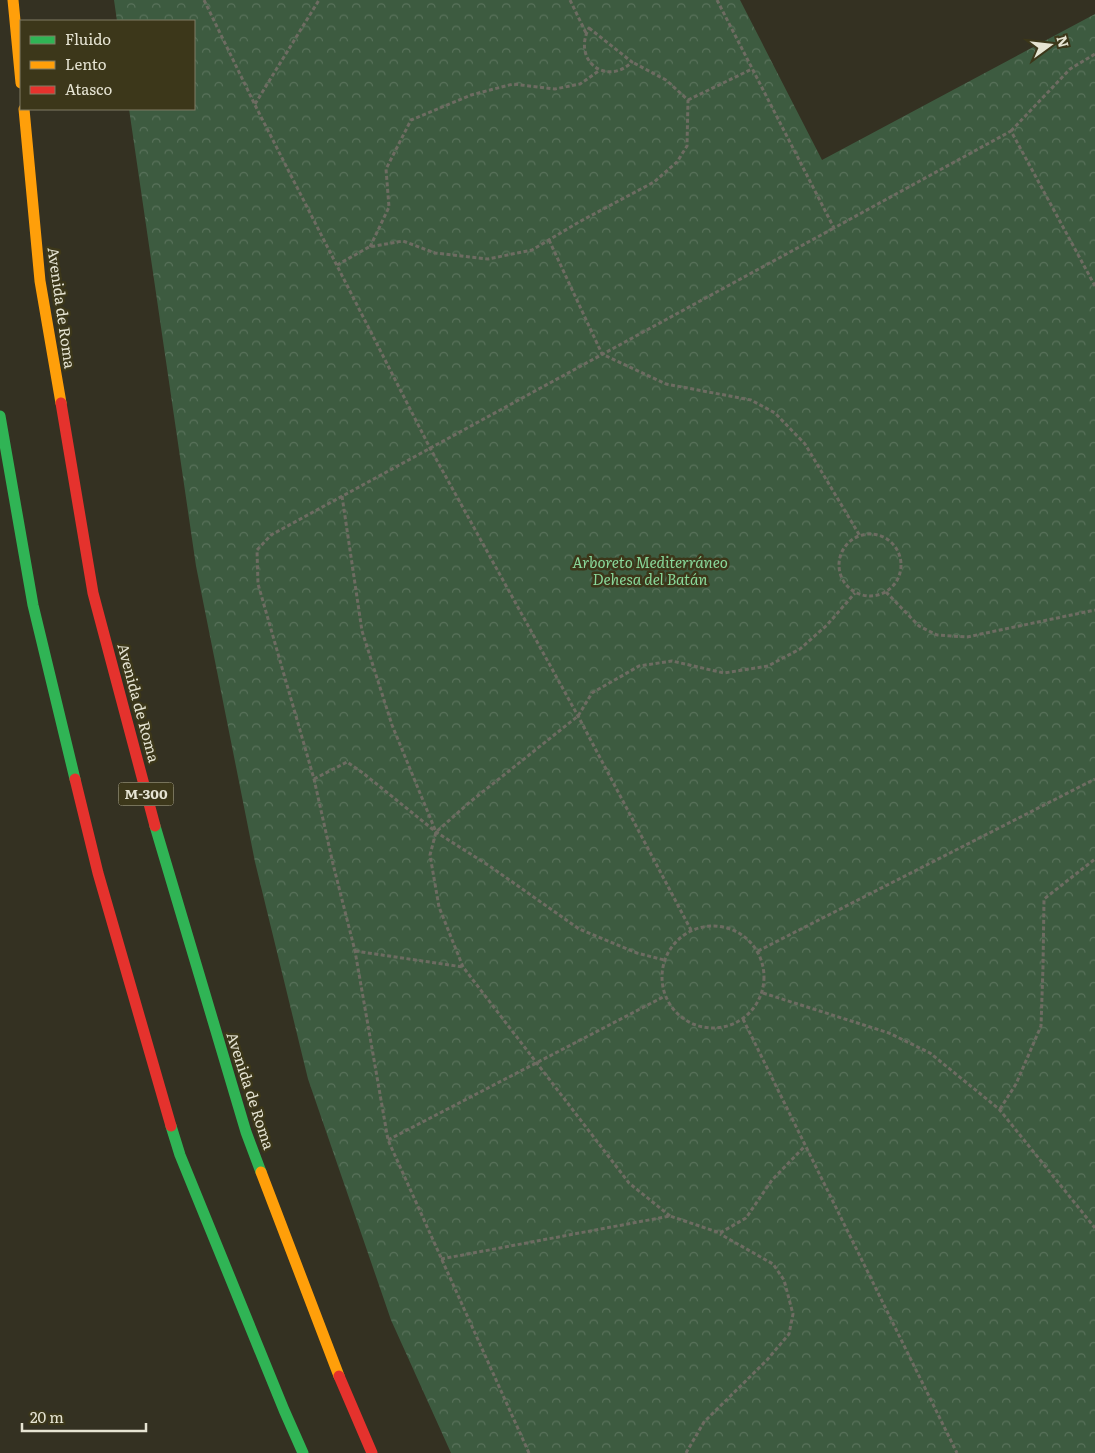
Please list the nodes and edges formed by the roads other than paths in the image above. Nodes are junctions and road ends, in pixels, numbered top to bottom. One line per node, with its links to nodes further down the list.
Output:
1 (14, 0): 2 (main road)
2 (20, 71)
3 (24, 110): 6 (main road, Avenida de Roma / M-300)
4 (0, 416): 5 (main road)
5 (303, 1453)
6 (372, 1453)

